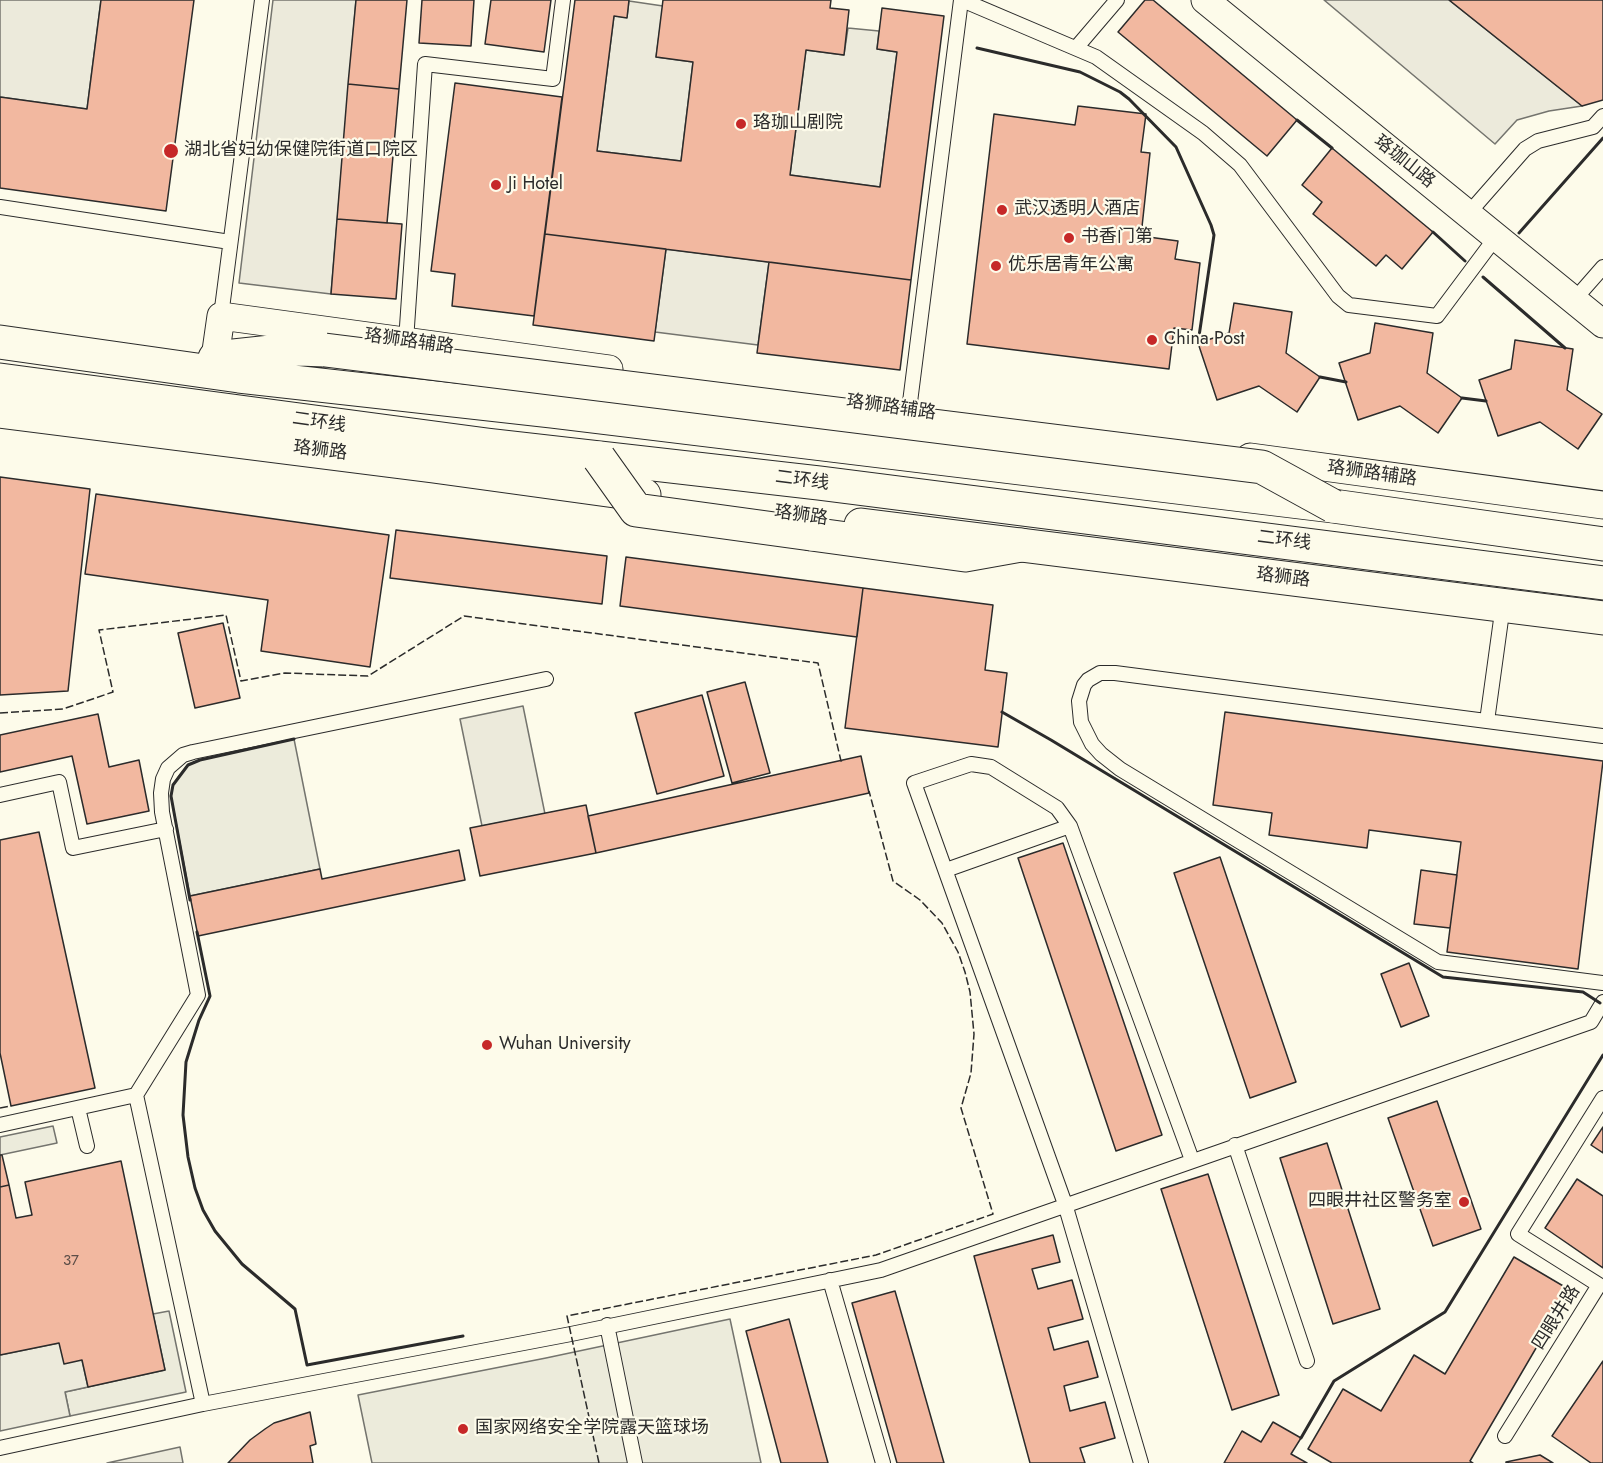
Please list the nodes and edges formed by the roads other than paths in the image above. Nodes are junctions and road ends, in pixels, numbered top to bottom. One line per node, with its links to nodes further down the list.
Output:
1 (262, 0): 11 (lane)
2 (563, 0): 17 (lane)
3 (962, 0): 6 (lane); 21 (lane)
4 (1117, 0): 6 (lane)
5 (1205, 0): 9 (street, 珞珈山路)
6 (1076, 48): 10 (lane)
7 (1603, 116): 9 (lane)
8 (0, 207): 11 (lane)
9 (1468, 214): 10 (street, 珞珈山路)
10 (1496, 237): 13 (street, 珞珈山路)
11 (230, 242): 14 (lane)
12 (1603, 267): 13 (lane)
13 (1575, 299): 15 (street, 珞珈山路)
14 (221, 316): 17 (street, 珞狮路辅路); 19 (street)
15 (1603, 324)
16 (0, 329): 19 (main road)
17 (406, 341): 21 (street, 珞狮路辅路)
18 (0, 342): 25 (main road, 二环线)
19 (215, 358): 25 (main road, bridge); 26 (main road)
20 (0, 380): 23 (main road, 二环线)
21 (909, 410): 24 (street, 珞狮路辅路)
22 (0, 411): 28 (main road, 珞狮路)
23 (599, 458): 28 (main road, bridge); 29 (main road, 二环线)
24 (1603, 505)
25 (1334, 506): 27 (main road, 二环线)
26 (1603, 530)
27 (1603, 544)
28 (1021, 545): 30 (main road, 珞狮路)
29 (1603, 583)
30 (1503, 605): 31 (main road, 珞狮路); 33 (lane)
31 (1603, 618)
32 (546, 679): 37 (lane)
33 (1487, 721): 34 (lane); 39 (lane)
34 (1603, 736)
35 (0, 795): 37 (lane)
36 (1070, 826): 38 (lane); 38 (lane); 47 (lane)
37 (166, 829): 41 (lane)
38 (946, 870): 48 (lane)
39 (1603, 983)
40 (1603, 1002): 45 (lane)
41 (136, 1095): 43 (lane); 52 (lane)
42 (1603, 1098): 53 (lane, 四眼井路)
43 (78, 1108): 44 (lane); 46 (lane)
44 (0, 1125)
45 (1235, 1145): 47 (lane); 51 (lane)
46 (87, 1146)
47 (1192, 1160): 48 (lane)
48 (1065, 1204): 49 (lane); 57 (lane)
49 (830, 1280): 50 (lane); 56 (lane)
50 (607, 1325): 52 (lane); 55 (lane)
51 (1307, 1361)
52 (203, 1404): 54 (lane)
53 (1505, 1436)
54 (0, 1448)
55 (636, 1463)
56 (883, 1463)
57 (1141, 1463)

